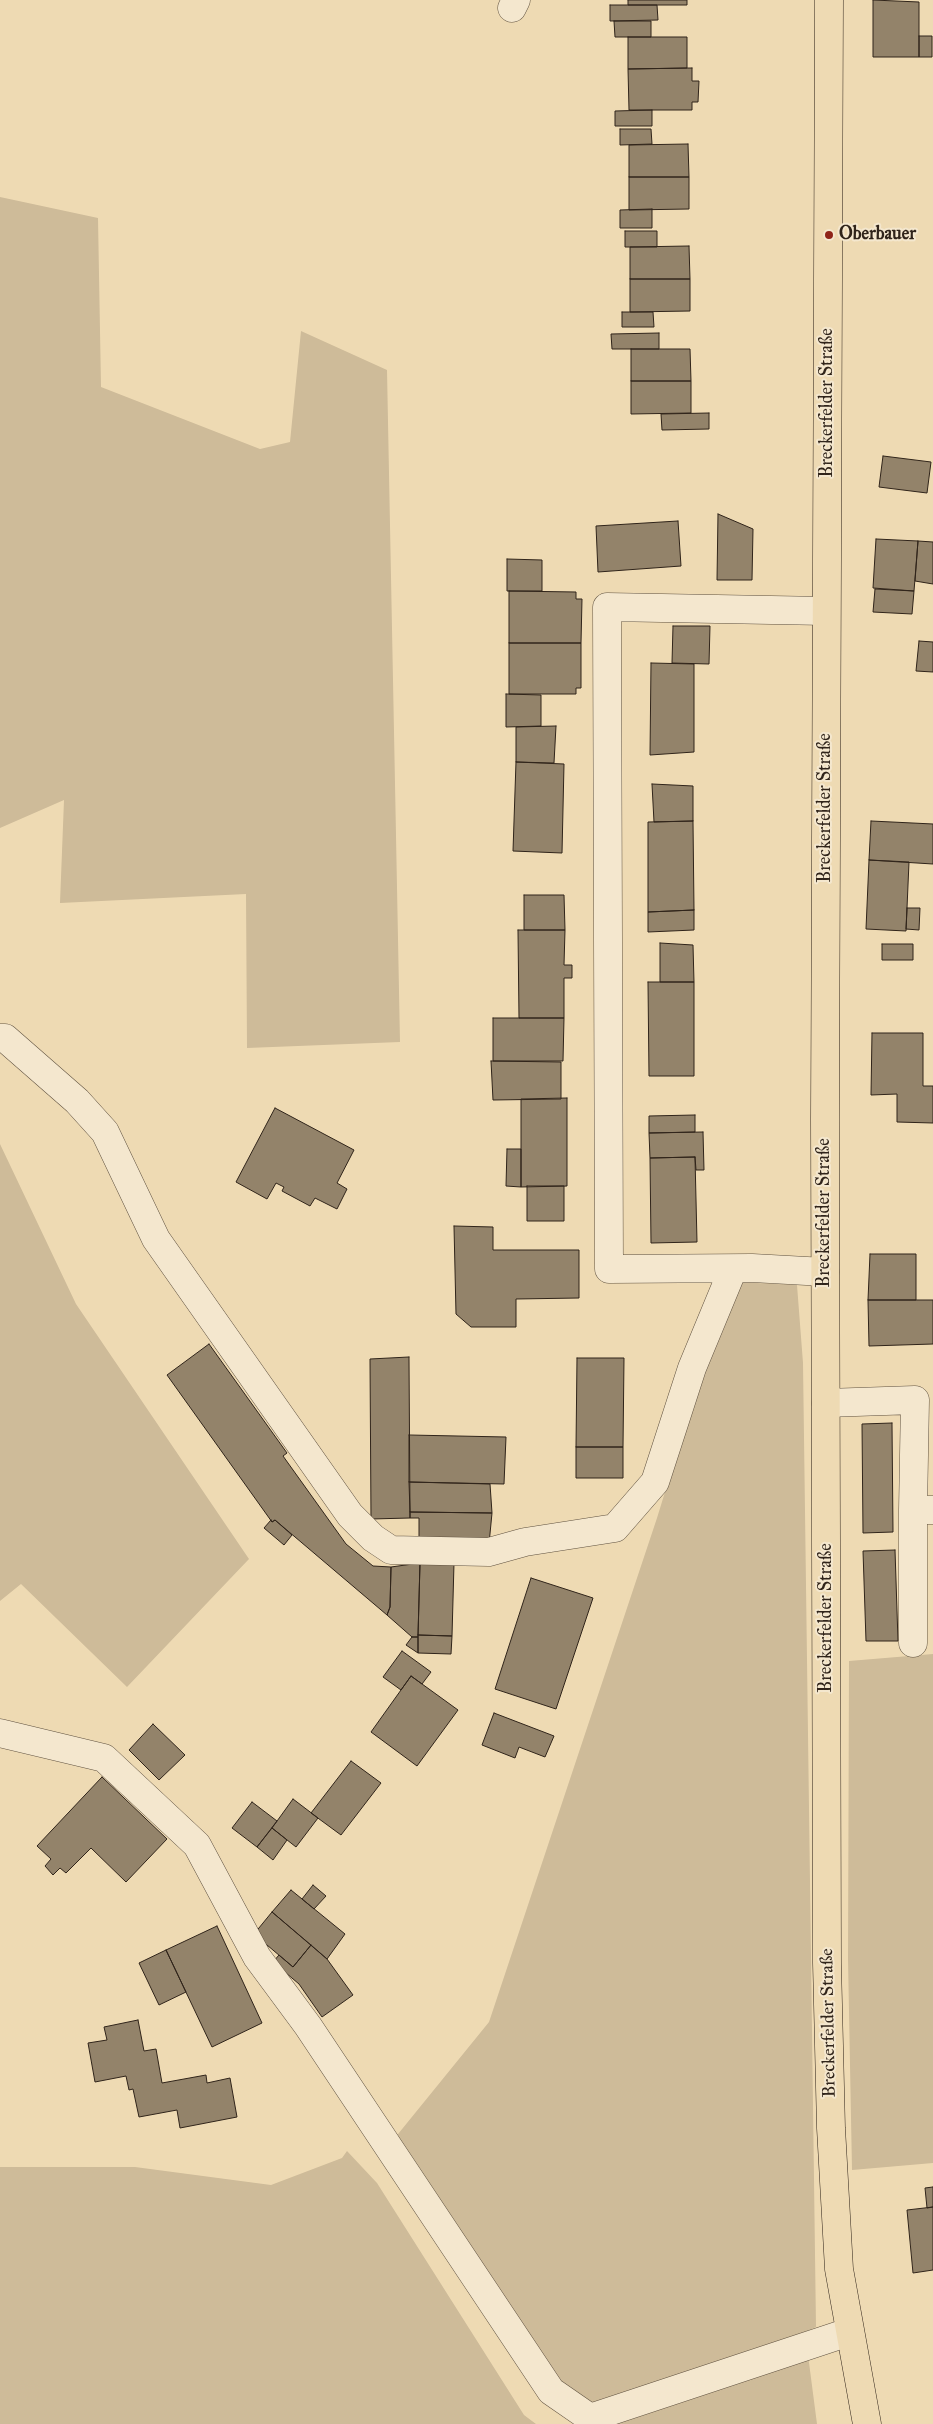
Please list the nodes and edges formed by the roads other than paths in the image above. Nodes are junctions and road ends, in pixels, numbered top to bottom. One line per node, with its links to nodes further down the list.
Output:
1 (829, 0): 2 (main road, Breckerfelder Straße)
2 (826, 612): 4 (street); 5 (main road, Breckerfelder Straße)
3 (0, 1038): 4 (street)
4 (733, 1269): 5 (street)
5 (825, 1272): 6 (main road, Breckerfelder Straße)
6 (826, 1403): 7 (street); 10 (main road, Breckerfelder Straße)
7 (923, 1510): 8 (street)
8 (913, 1643)
9 (0, 1733): 10 (street)
10 (849, 2332): 11 (main road, Breckerfelder Straße)
11 (867, 2424)

